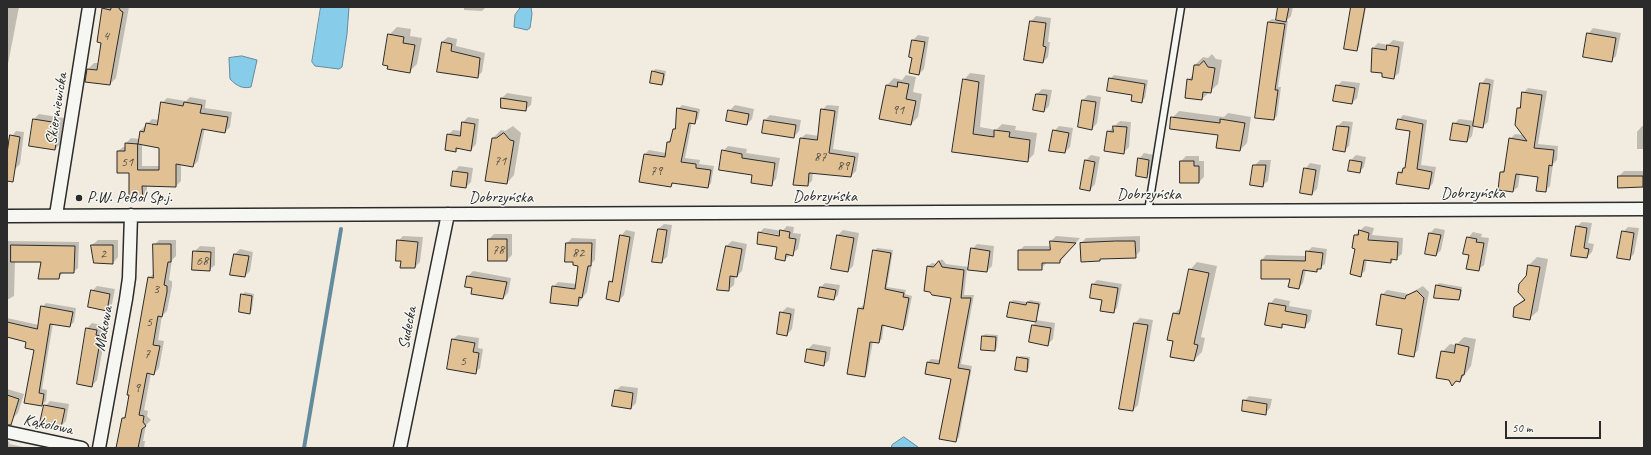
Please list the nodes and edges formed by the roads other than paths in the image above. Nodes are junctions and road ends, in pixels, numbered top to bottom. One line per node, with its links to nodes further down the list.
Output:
1 (89, 7): 6 (street, Skierniewicka)
2 (1181, 7): 4 (lane)
3 (1644, 209): 4 (street, Dobrzyńska)
4 (1148, 211): 5 (street, Dobrzyńska)
5 (448, 214): 7 (street, Dobrzyńska); 12 (street, Sudecka)
6 (56, 215): 7 (street, Dobrzyńska); 8 (street, Dobrzyńska)
7 (132, 215): 11 (street, Makowa)
8 (7, 216)
9 (7, 432): 10 (street, Kąkolowa)
10 (82, 448)
11 (99, 448)
12 (400, 448)

